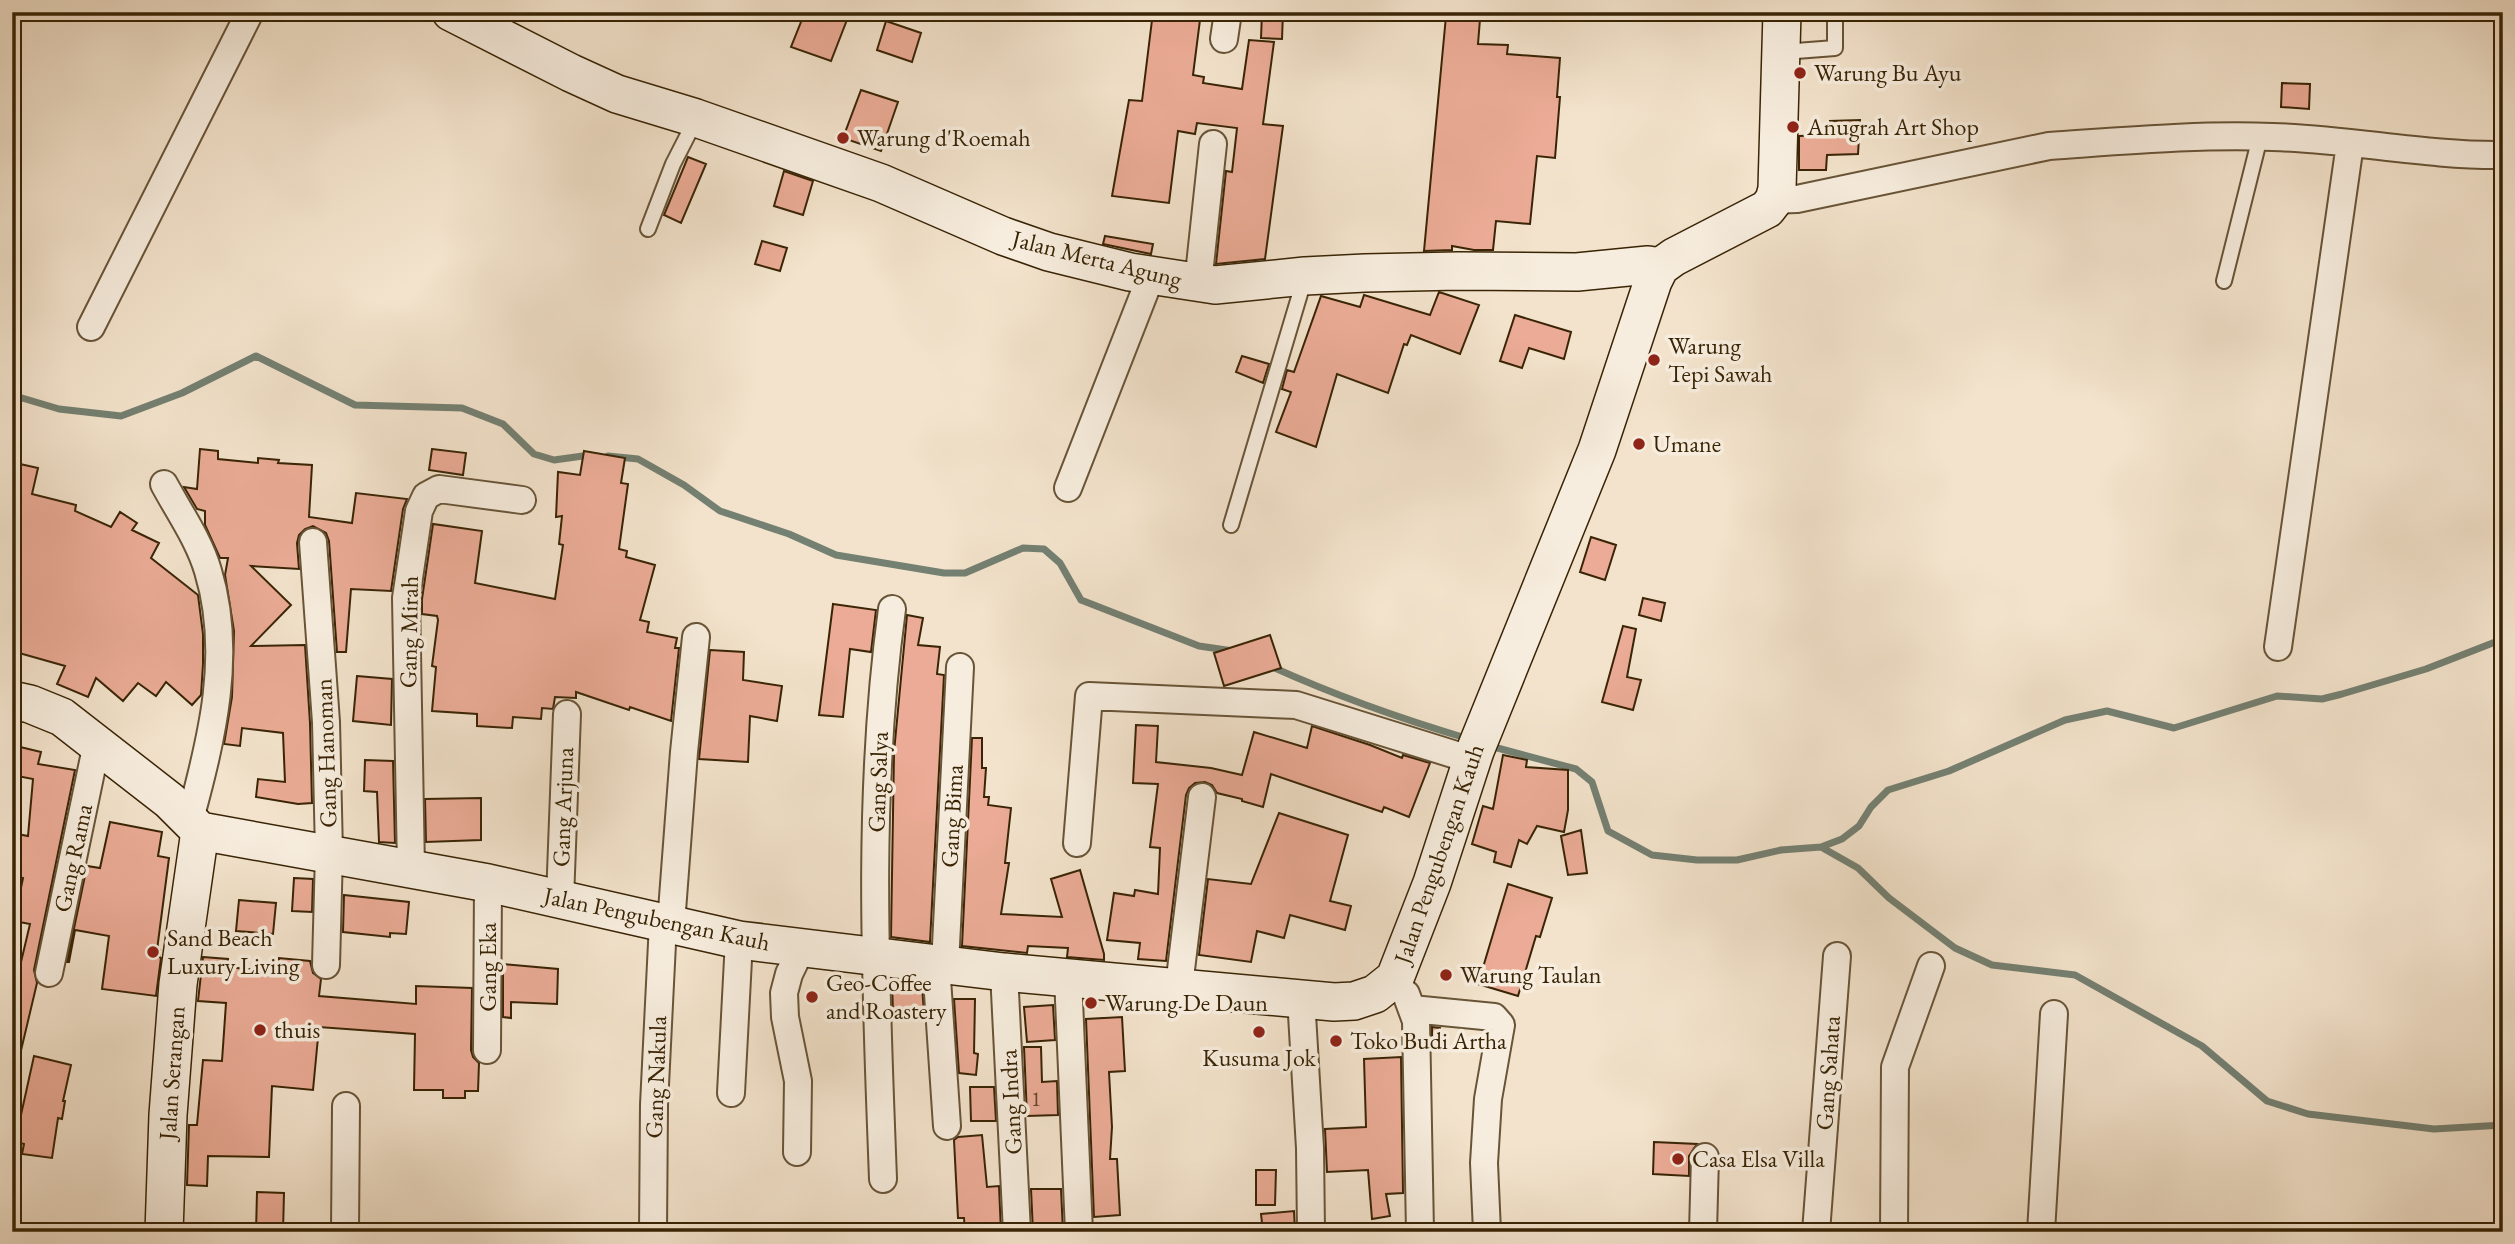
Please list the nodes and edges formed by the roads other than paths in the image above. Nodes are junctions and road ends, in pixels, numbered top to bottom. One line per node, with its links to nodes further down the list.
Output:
1 (250, 12): 20 (street)
2 (451, 12): 8 (street, Jalan Merta Agung)
3 (1228, 12): 6 (street)
4 (1783, 12): 7 (street)
5 (1835, 12): 7 (lane)
6 (1224, 39)
7 (1781, 52): 13 (street)
8 (696, 118): 14 (lane); 16 (street, Jalan Merta Agung)
9 (2260, 137): 11 (street); 13 (street); 18 (lane)
10 (1213, 144): 19 (street)
11 (2350, 145): 12 (street); 28 (street)
12 (2503, 155)
13 (1774, 200): 15 (street)
14 (648, 229)
15 (1660, 267): 17 (street, Jalan Merta Agung); 33 (street, Jalan Pengubengan Kauh)
16 (1151, 276): 19 (street, Jalan Merta Agung); 22 (street)
17 (1305, 276): 19 (street, Jalan Merta Agung); 24 (lane)
18 (2224, 281)
19 (1198, 284)
20 (91, 327)
21 (164, 484): 35 (street)
22 (1068, 488)
23 (522, 500): 38 (street, Gang Mirah)
24 (1231, 525)
25 (313, 542): 37 (street, Gang Hanoman)
26 (892, 609): 45 (street, Gang Salya)
27 (696, 637): 41 (street, Gang Nakula)
28 (2278, 647)
29 (960, 667): 46 (street, Gang Bima)
30 (12, 700): 32 (street, Jalan Pengubengan Kauh)
31 (567, 714): 40 (street, Gang Arjuna)
32 (97, 743): 35 (street, Jalan Pengubengan Kauh); 50 (street, Gang Rama)
33 (1477, 746): 36 (street); 53 (street, Jalan Pengubengan Kauh)
34 (1202, 797): 52 (street)
35 (195, 825): 37 (street, Jalan Pengubengan Kauh); 63 (street, Jalan Serangan)
36 (1077, 843)
37 (329, 853): 38 (street, Jalan Pengubengan Kauh); 47 (street, Gang Hanoman)
38 (411, 869): 39 (street, Jalan Pengubengan Kauh)
39 (488, 883): 40 (street, Jalan Pengubengan Kauh); 56 (street, Gang Eka)
40 (561, 899): 41 (street, Jalan Pengubengan Kauh)
41 (667, 924): 42 (street, Jalan Pengubengan Kauh); 65 (street, Gang Nakula)
42 (739, 940): 43 (street, Jalan Pengubengan Kauh); 57 (street)
43 (802, 947): 45 (street, Jalan Pengubengan Kauh); 60 (street)
44 (1838, 956): 72 (street, Gang Sahata)
45 (875, 957): 46 (street, Jalan Pengubengan Kauh); 62 (street, Gang Salya)
46 (940, 964): 49 (street, Jalan Pengubengan Kauh); 59 (street, Gang Bima)
47 (326, 965)
48 (1931, 967): 73 (street)
49 (1004, 972): 51 (street, Jalan Pengubengan Kauh); 66 (street, Gang Indra)
50 (48, 973)
51 (1068, 977): 52 (street, Jalan Pengubengan Kauh); 67 (street)
52 (1179, 986): 54 (street, Jalan Pengubengan Kauh)
53 (1403, 994): 54 (street, Jalan Pengubengan Kauh); 69 (street); 70 (street)
54 (1301, 998): 68 (street)
55 (2054, 1014): 74 (street)
56 (487, 1050)
57 (731, 1093)
58 (346, 1106): 64 (street)
59 (947, 1126)
60 (797, 1152)
61 (1705, 1157): 71 (street)
62 (883, 1179)
63 (164, 1232)
64 (345, 1232)
65 (653, 1232)
66 (1017, 1232)
67 (1079, 1232)
68 (1311, 1232)
69 (1420, 1232)
70 (1486, 1232)
71 (1703, 1232)
72 (1816, 1232)
73 (1894, 1232)
74 (2040, 1232)

